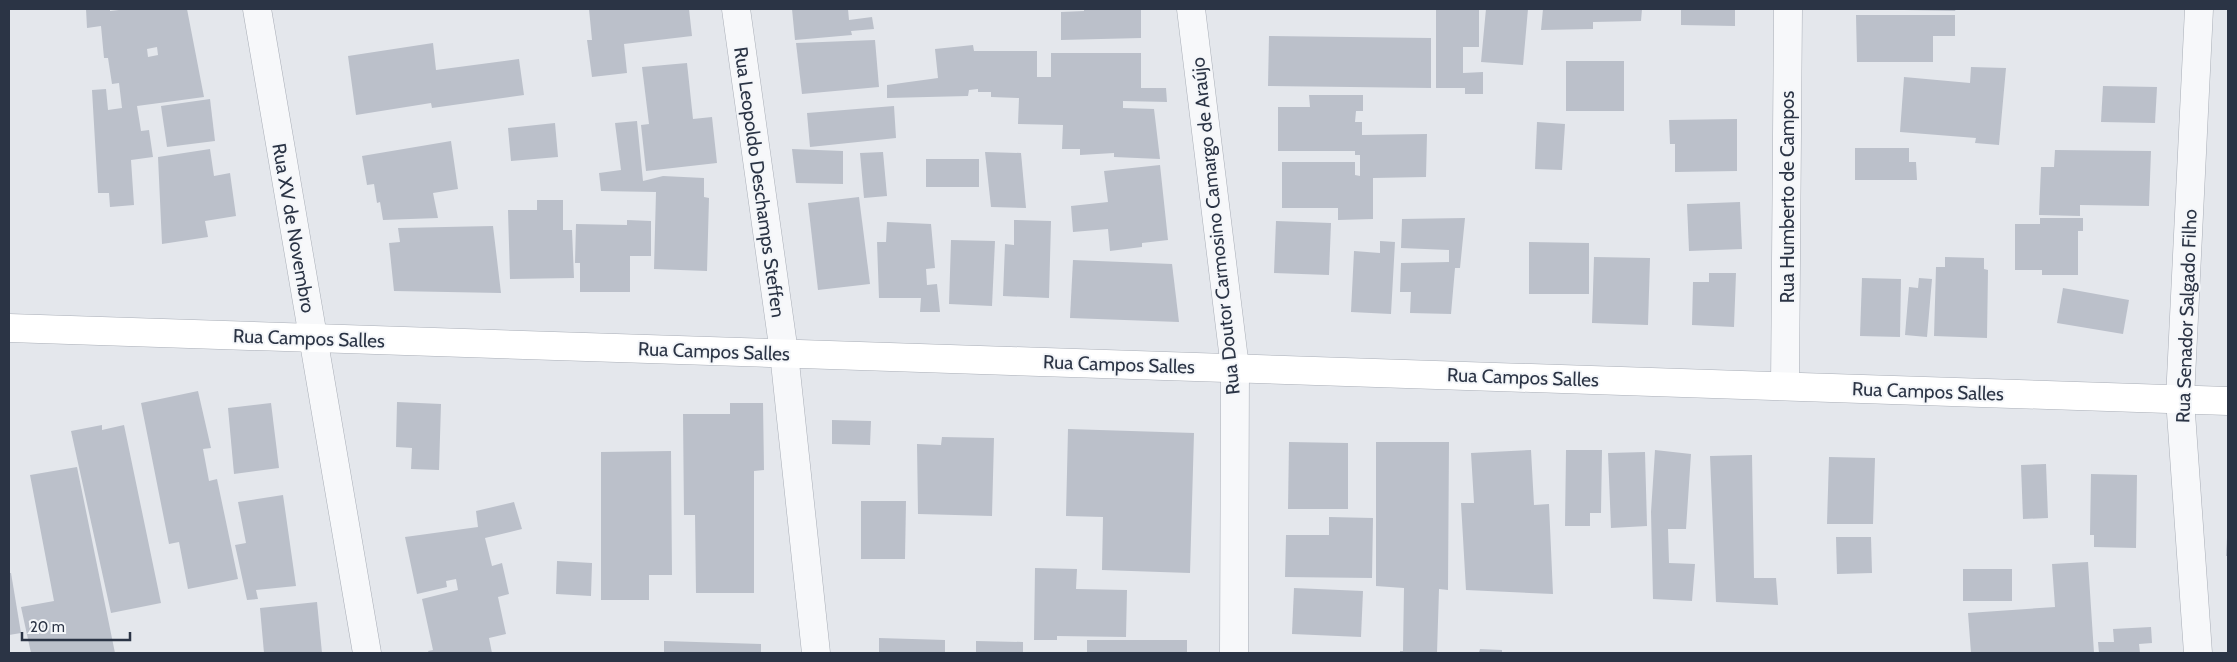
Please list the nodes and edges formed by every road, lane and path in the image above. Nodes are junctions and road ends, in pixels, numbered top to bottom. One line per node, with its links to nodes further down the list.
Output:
1 (257, 9): 7 (street, Rua XV de Novembro)
2 (736, 9): 8 (street, Rua Leopoldo Deschamps Steffen)
3 (1191, 9): 9 (street, Rua Doutor Carmosino Camargo de Araújo)
4 (1788, 9): 10 (street, Rua Humberto de Campos)
5 (2199, 9): 11 (street, Rua Senador Salgado Filho)
6 (9, 328): 7 (main road, Rua Campos Salles)
7 (313, 338): 8 (main road, Rua Campos Salles); 13 (street, Rua XV de Novembro)
8 (784, 353): 9 (main road, Rua Campos Salles); 14 (street, Rua Leopoldo Deschamps Steffen)
9 (1235, 368): 10 (main road, Rua Campos Salles); 15 (street, Rua Doutor Carmosino Camargo de Araújo)
10 (1785, 386): 11 (main road, Rua Campos Salles)
11 (2180, 399): 12 (main road, Rua Campos Salles); 16 (street, Rua Senador Salgado Filho)
12 (2228, 401)
13 (367, 653)
14 (816, 653)
15 (1234, 653)
16 (2198, 653)

